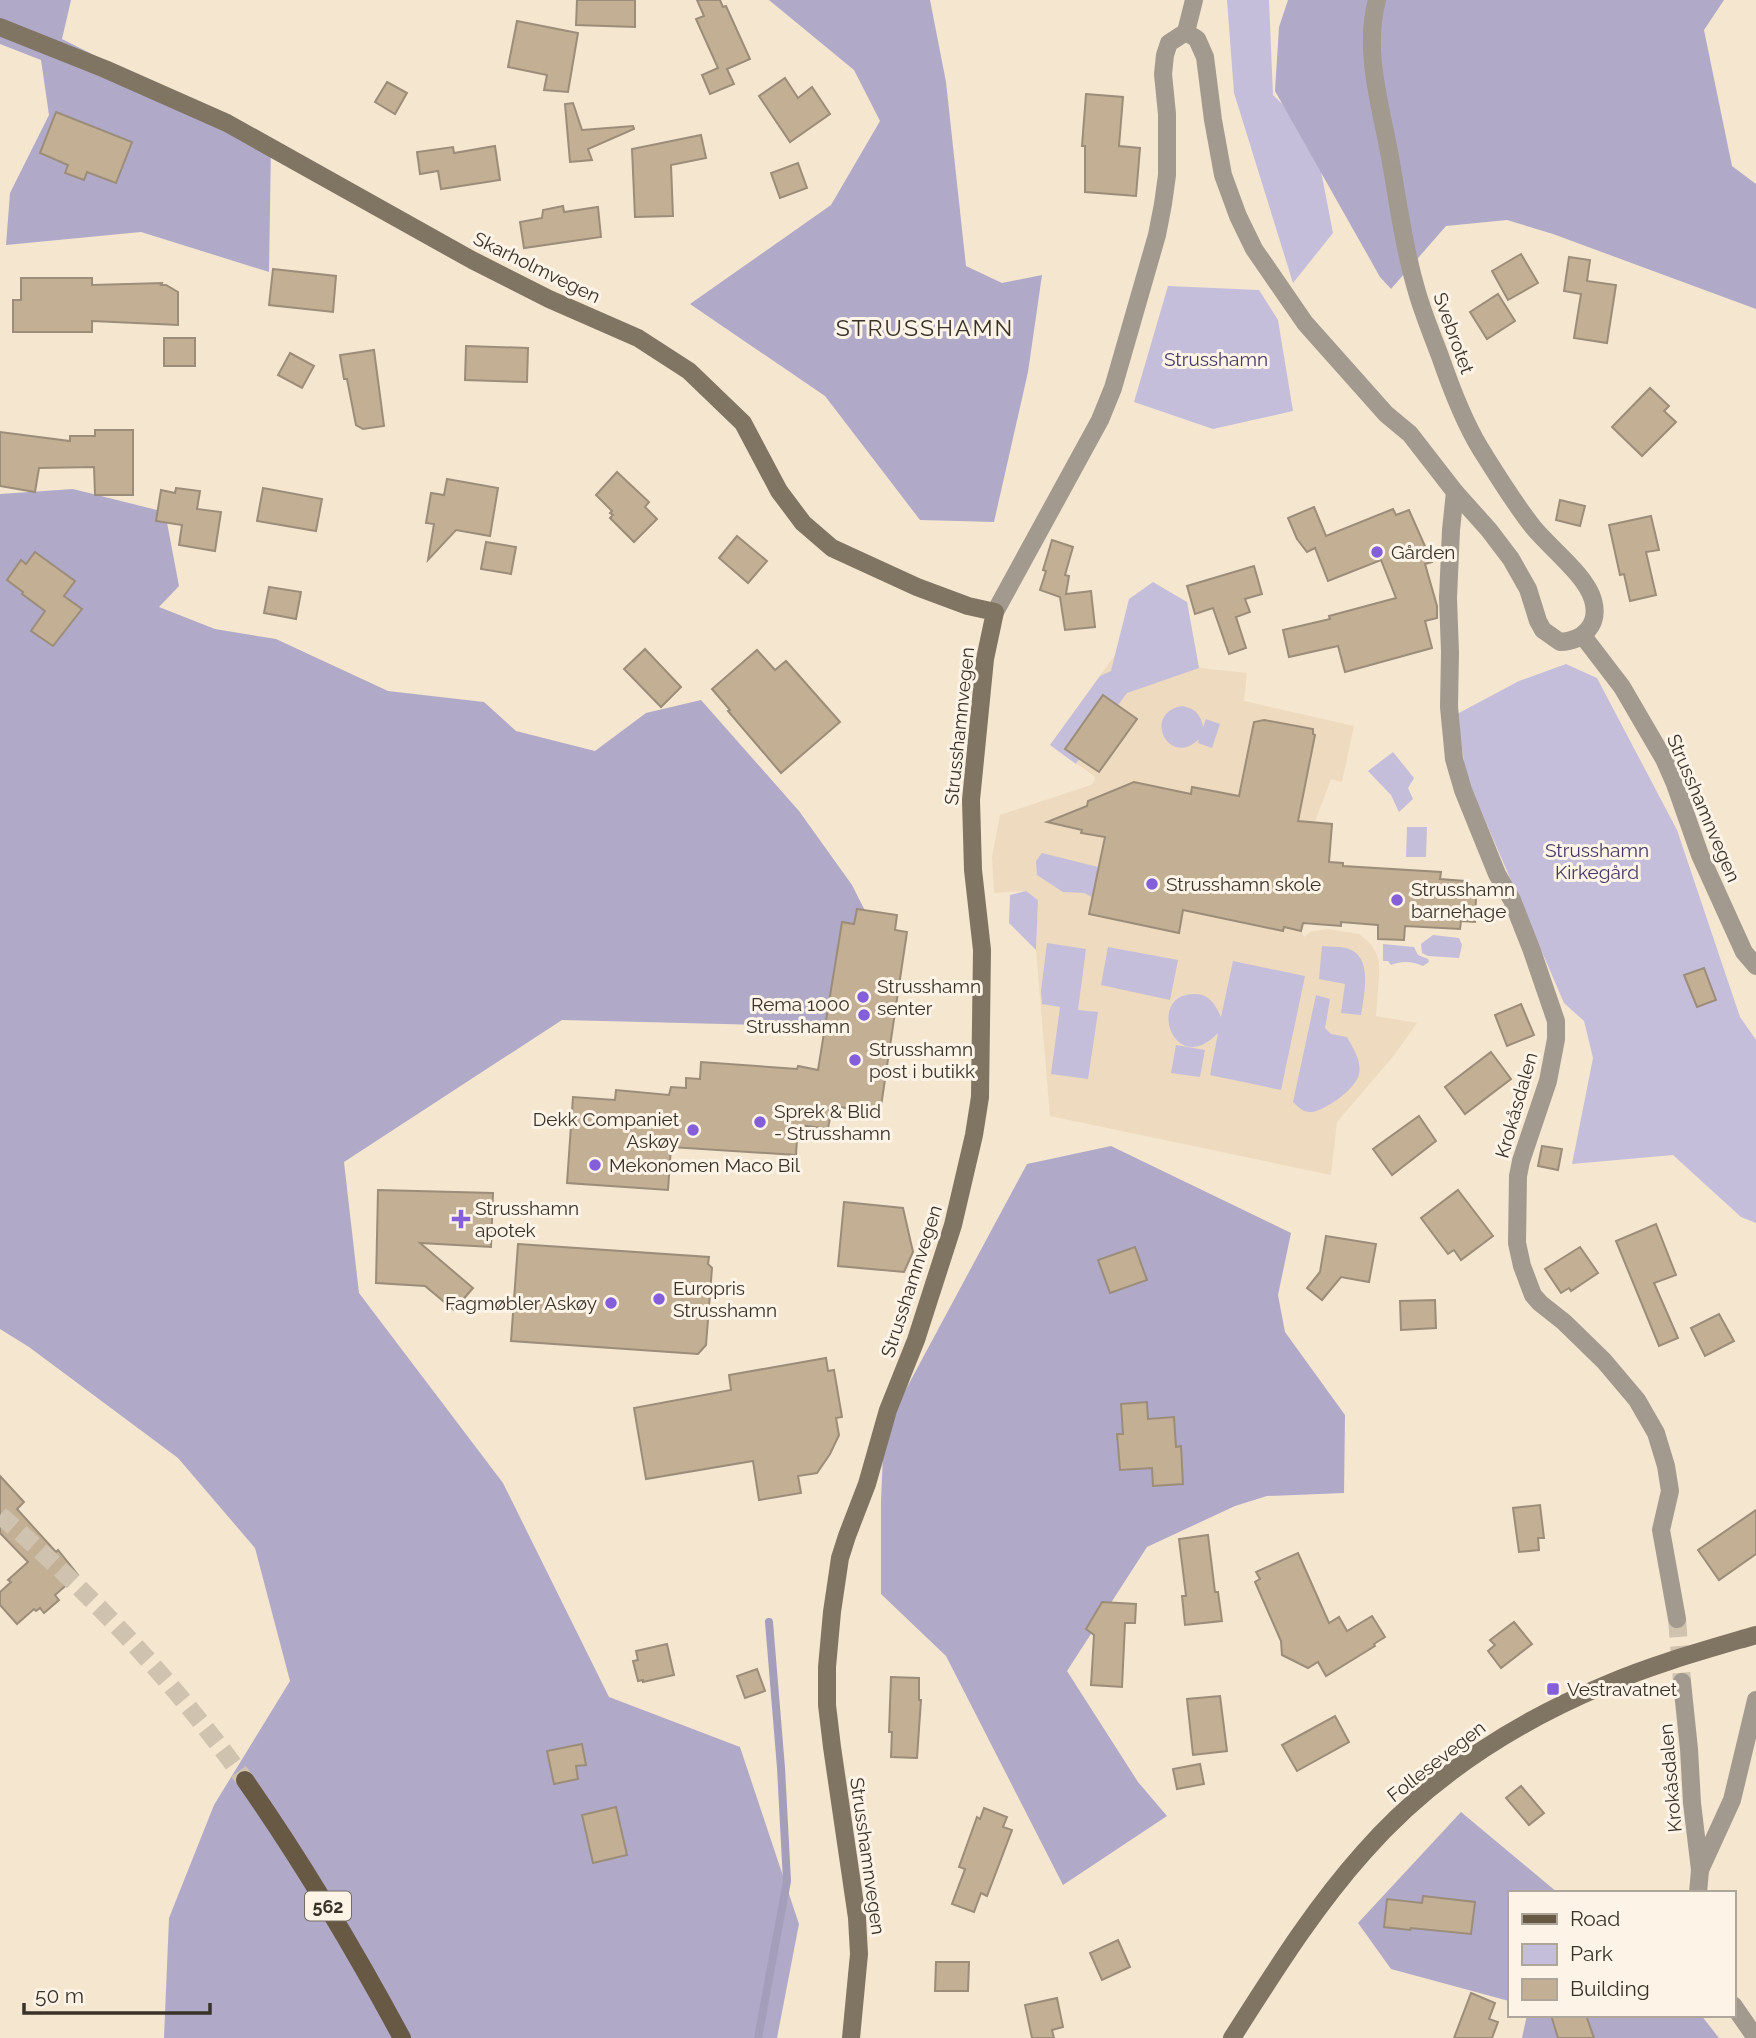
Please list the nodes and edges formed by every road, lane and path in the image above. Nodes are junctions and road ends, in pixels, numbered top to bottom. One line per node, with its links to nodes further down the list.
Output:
1 (1194, 0): 4 (street)
2 (1377, 0): 7 (street, Svebrotet)
3 (0, 27): 6 (street, Skarholmvegen)
4 (1186, 32): 5 (street); 6 (street, Strusshamnvegen)
5 (1455, 492): 7 (street); 9 (street, Krokåsdalen)
6 (995, 612): 18 (street, Strusshamnvegen)
7 (1583, 636): 8 (street, Strusshamnvegen)
8 (1756, 966)
9 (1677, 1619)
10 (1756, 1634): 19 (street, Follesevegen)
11 (1682, 1682): 14 (street, Krokåsdalen)
12 (1756, 1700): 14 (street, Krokåsdalen)
13 (245, 1780): 17 (main road, 562)
14 (1700, 1870): 15 (street, Krokåsdalen)
15 (1698, 1891)
16 (1735, 2008): 20 (street)
17 (402, 2038)
18 (851, 2038)
19 (1232, 2038)
20 (1756, 2038)

